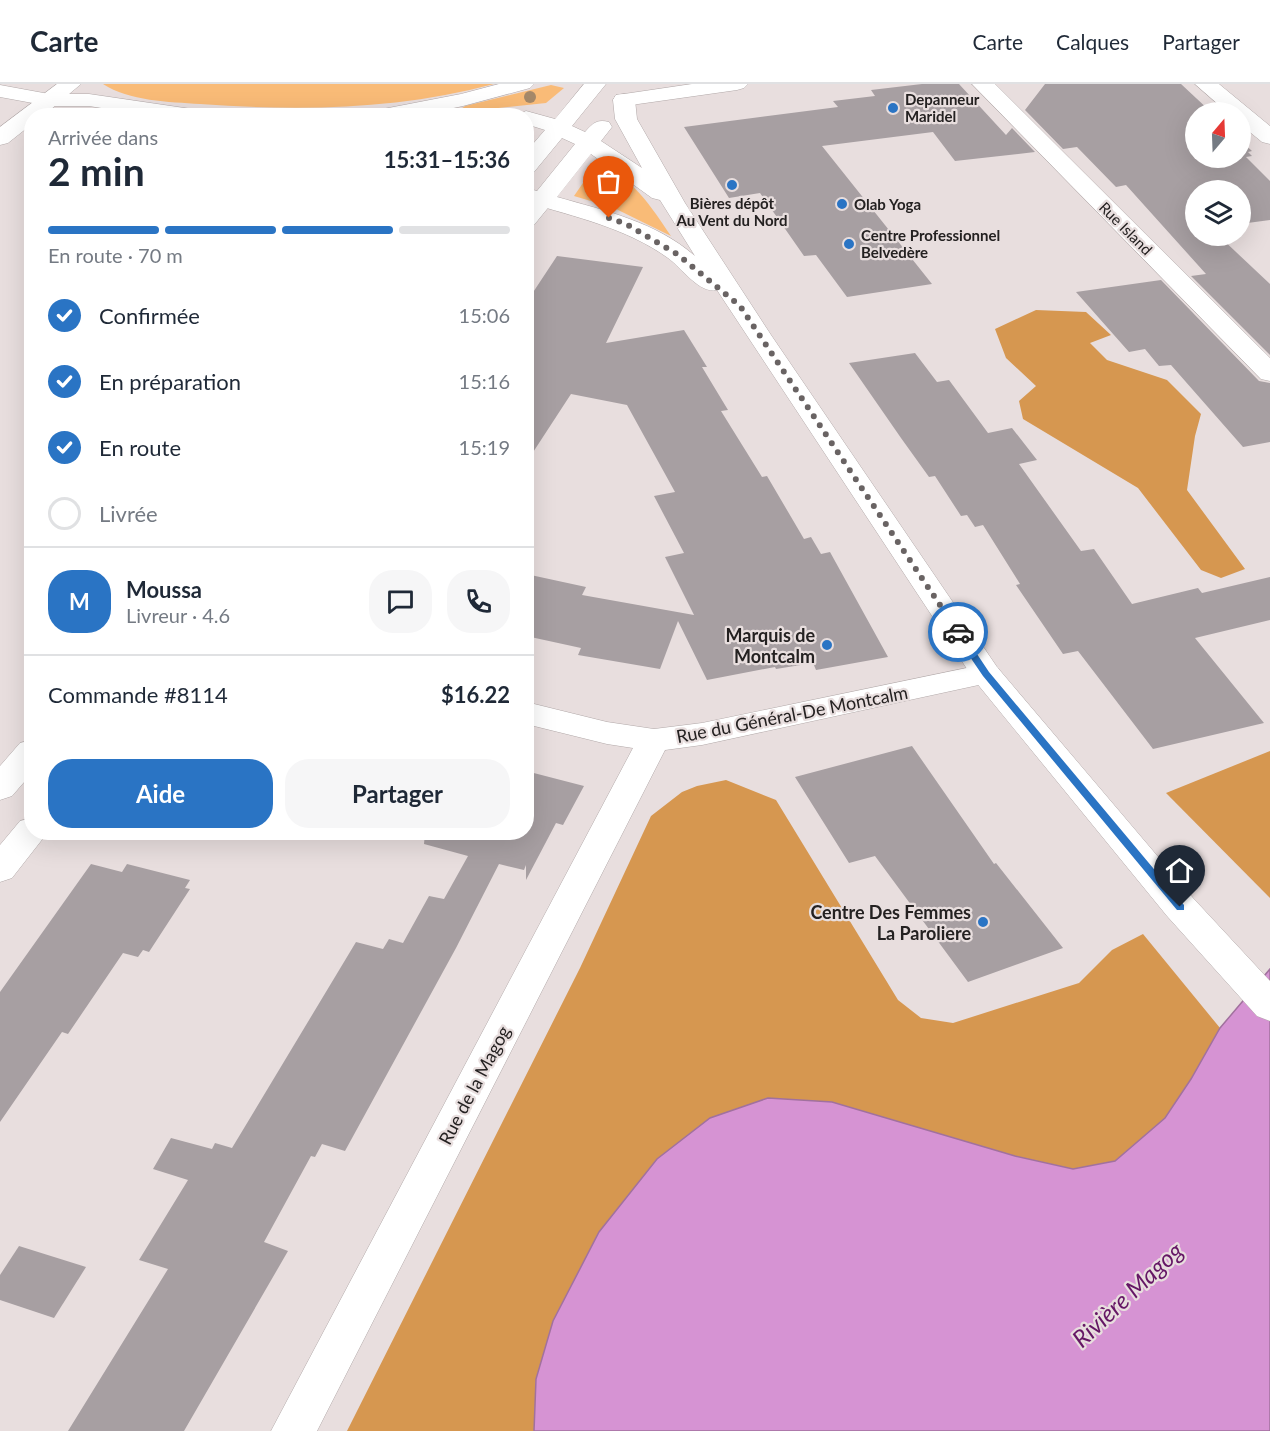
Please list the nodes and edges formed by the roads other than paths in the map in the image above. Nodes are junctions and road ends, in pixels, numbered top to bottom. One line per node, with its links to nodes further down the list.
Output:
1 (70, 84): 9 (main road)
2 (523, 84): 14 (main road)
3 (595, 84): 15 (main road)
4 (737, 84): 8 (main road)
5 (983, 84): 28 (main road, Rue Island)
6 (1206, 84): 10 (main road)
7 (0, 92): 9 (main road)
8 (630, 92): 15 (main road); 23 (main road); 26 (main road)
9 (49, 100): 11 (main road); 12 (main road); 13 (main road)
10 (1227, 102)
11 (39, 108)
12 (69, 108)
13 (144, 108)
14 (420, 108)
15 (575, 108): 16 (main road); 20 (main road)
16 (534, 115)
17 (24, 119): 21 (main road)
18 (534, 119): 20 (main road)
19 (1251, 122): 22 (main road)
20 (560, 127): 23 (main road); 24 (main road)
21 (0, 138)
22 (1270, 138)
23 (589, 143): 25 (main road); 26 (main road)
24 (534, 158)
25 (535, 196): 27 (main road)
26 (673, 203): 27 (main road)
27 (740, 306): 29 (main road)
28 (1270, 373)
29 (986, 674): 31 (main road, Rue du Général-De Montcalm); 34 (main road)
30 (534, 715): 31 (main road, Rue du Général-De Montcalm)
31 (654, 740): 35 (main road, Rue de la Magog)
32 (24, 840): 33 (main road)
33 (0, 869)
34 (1270, 1006)
35 (293, 1431)

